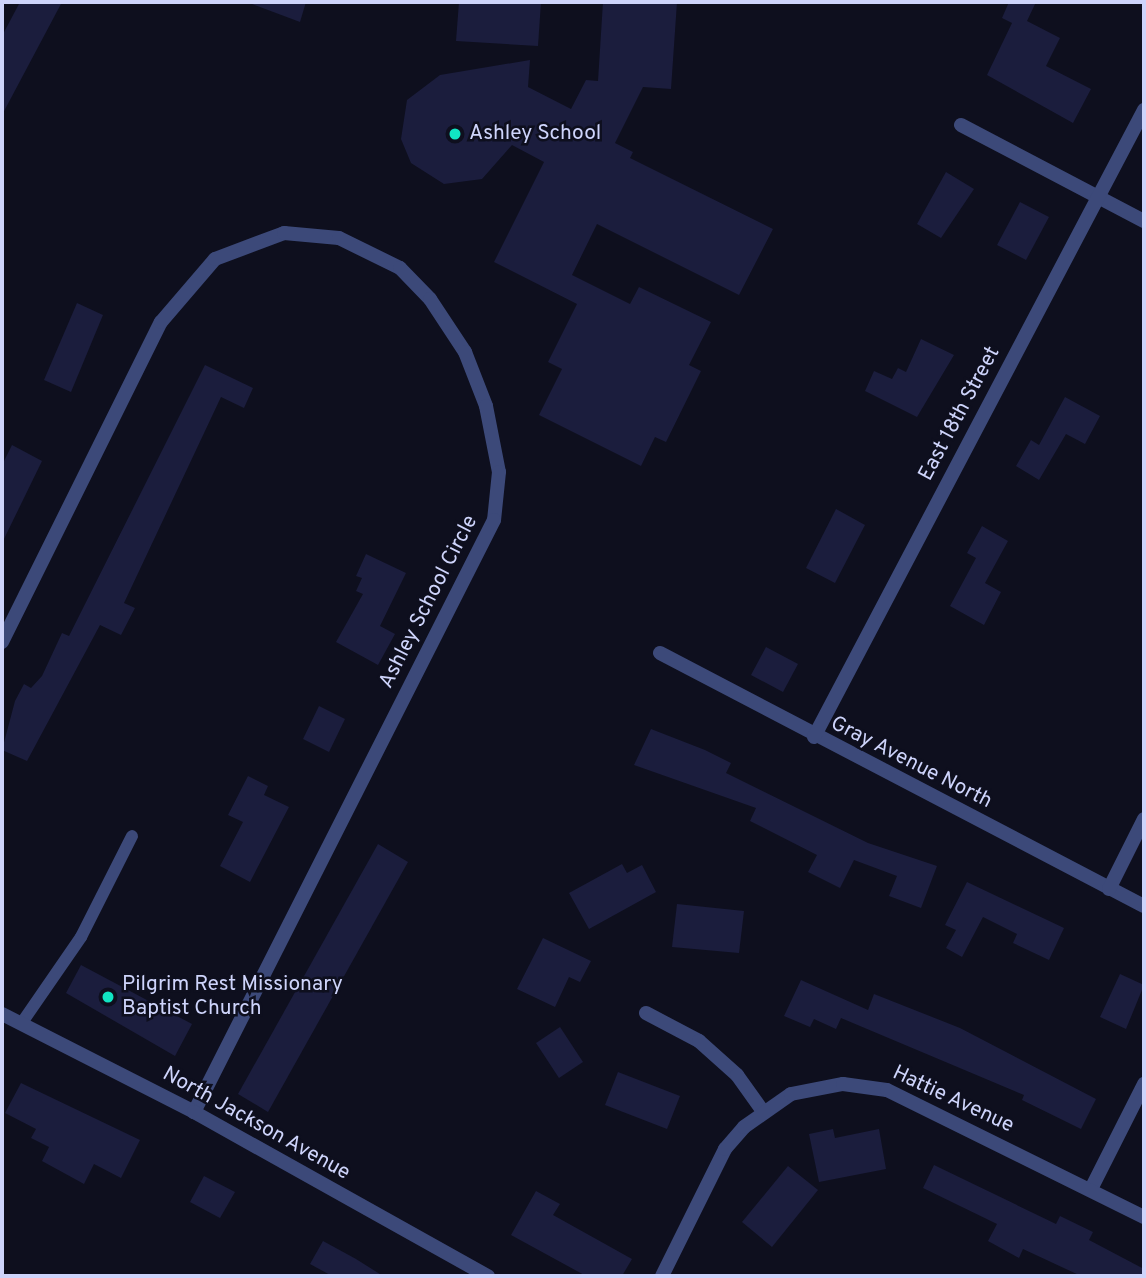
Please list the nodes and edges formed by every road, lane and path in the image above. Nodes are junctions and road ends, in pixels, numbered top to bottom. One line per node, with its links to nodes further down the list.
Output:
1 (1144, 110): 3 (street, East 18th Street)
2 (961, 125): 3 (street)
3 (1098, 196): 4 (street); 7 (street, East 18th Street)
4 (1144, 220)
5 (2, 642): 17 (street, Ashley School Circle)
6 (660, 653): 7 (street, Gray Avenue North)
7 (814, 737): 10 (street, Gray Avenue North)
8 (1144, 819): 10 (street)
9 (132, 836): 14 (lane)
10 (1109, 889): 11 (street, Gray Avenue North)
11 (1144, 906)
12 (646, 1013): 16 (street)
13 (2, 1014): 14 (street, North Jackson Avenue)
14 (21, 1024): 17 (street, North Jackson Avenue)
15 (1144, 1084): 18 (street)
16 (762, 1110): 18 (street, Hattie Avenue); 21 (street, Hattie Avenue)
17 (194, 1112): 20 (street, North Jackson Avenue)
18 (1091, 1189): 19 (street, Hattie Avenue)
19 (1144, 1217)
20 (488, 1276)
21 (662, 1276)

